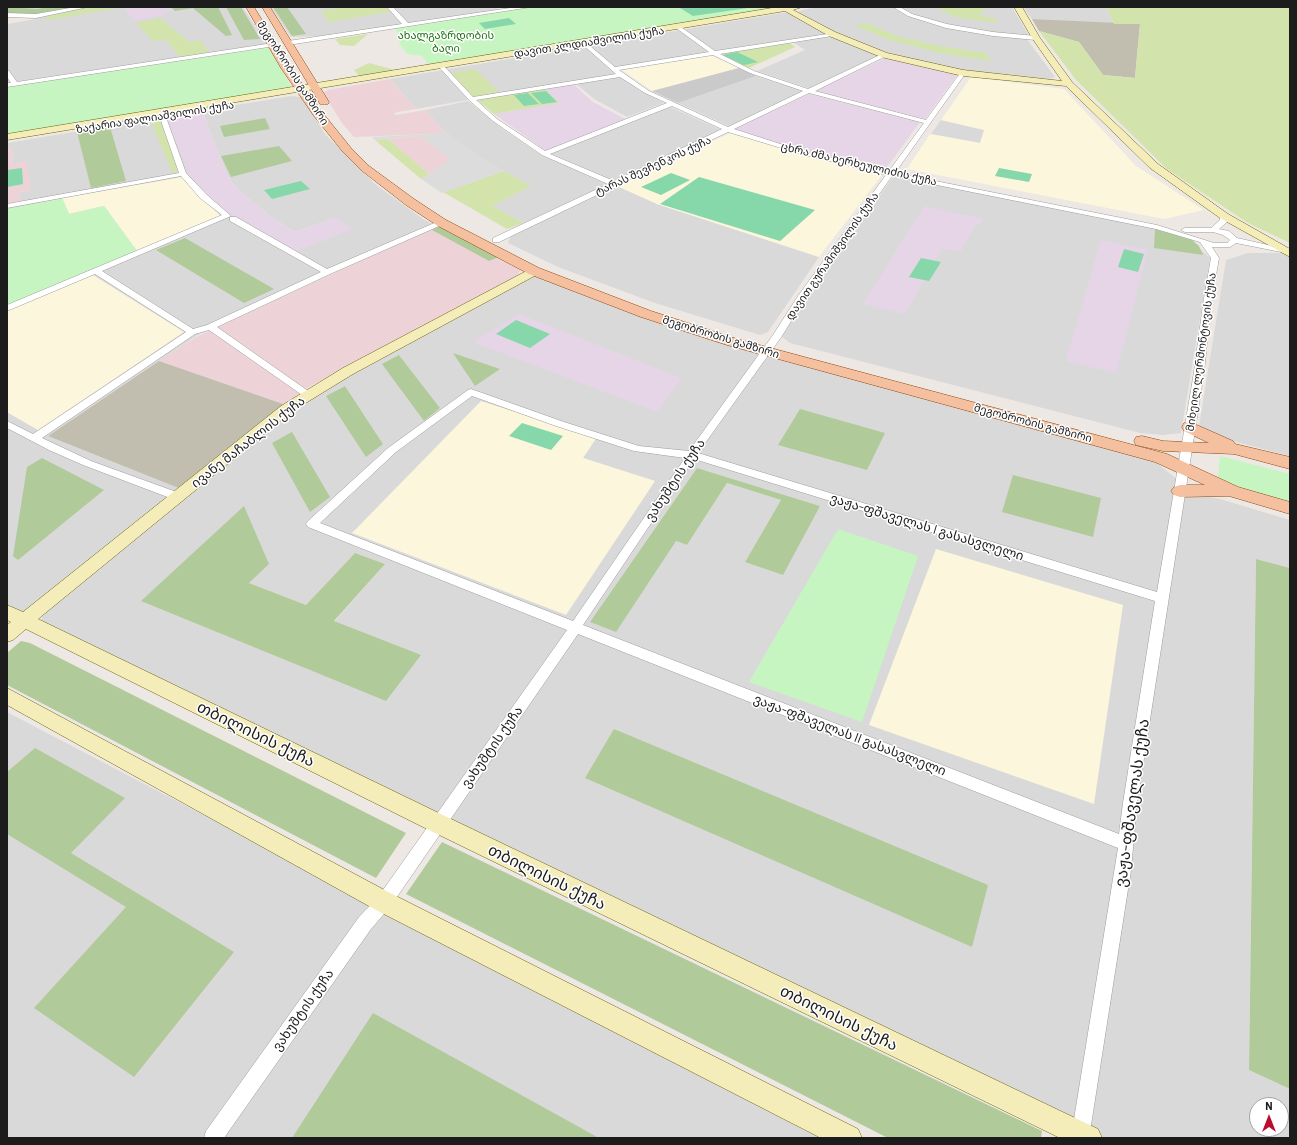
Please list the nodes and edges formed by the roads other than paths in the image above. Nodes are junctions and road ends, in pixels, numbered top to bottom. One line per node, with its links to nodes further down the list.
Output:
1 (85, 7): 10 (street)
2 (250, 7): 17 (main road, მეგობრობის გამზირი)
3 (266, 7): 15 (main road, მეგობრობის გამზირი)
4 (390, 7): 11 (street)
5 (528, 7): 11 (street)
6 (798, 7): 8 (main road, დავით კლდიაშვილის ქუჩა)
7 (896, 7): 14 (street)
8 (784, 8): 12 (main road, დავით კლდიაშვილის ქუჩა); 13 (main road)
9 (1020, 10): 14 (main road)
10 (7, 15)
11 (406, 25): 15 (street)
12 (678, 27): 16 (main road, დავით კლდიაშვილის ქუჩა); 18 (street)
13 (832, 34): 18 (street); 19 (main road)
14 (1036, 38): 26 (main road)
15 (288, 43): 28 (main road, მეგობრობის გამზირი)
16 (584, 43): 20 (main road, დავით კლდიაშვილის ქუჩა); 21 (street, ცხრა ძმა ხერხეულიძის ქუჩა)
17 (274, 45): 25 (street); 29 (main road, მეგობრობის გამზირი)
18 (714, 53): 21 (street); 30 (street)
19 (884, 56): 23 (main road); 30 (street, ტარას შევჩენკოს ქუჩა)
20 (441, 66): 28 (main road, დავით კლდიაშვილის ქუჩა); 31 (street)
21 (615, 69): 24 (street, ცხრა ძმა ხერხეულიძის ქუჩა)
22 (7, 72): 25 (street)
23 (963, 73): 26 (main road); 34 (street, დავით გურამიშვილის ქუჩა)
24 (621, 75): 31 (street); 32 (street, ცხრა ძმა ხერხეულიძის ქუჩა)
25 (15, 84): 27 (street)
26 (1069, 84): 42 (main road)
27 (7, 85)
28 (316, 88): 29 (main road, დავით კლდიაშვილის ქუჩა); 48 (main road, მეგობრობის გამზირი)
29 (302, 90): 33 (main road, ზაქარია ფალიაშვილის ქუჩა); 36 (main road, ზაქარია ფალიაშვილის ქუჩა); 44 (main road, მეგობრობის გამზირი)
30 (809, 91): 34 (street); 35 (street, ტარას შევჩენკოს ქუჩა)
31 (471, 99): 37 (street)
32 (671, 104): 35 (street, ცხრა ძმა ხერხეულიძის ქუჩა); 37 (street)
33 (154, 117): 36 (main road, ზაქარია ფალიაშვილის ქუჩა); 38 (street)
34 (928, 122): 39 (street, დავით გურამიშვილის ქუჩა)
35 (729, 130): 39 (street, ცხრა ძმა ხერხეულიძის ქუჩა); 40 (street, ტარას შევჩენკოს ქუჩა)
36 (11, 138)
37 (544, 154): 40 (street)
38 (183, 174): 41 (street); 53 (street)
39 (891, 174): 45 (street, ცხრა ძმა ხერხეულიძის ქუჩა); 59 (street, დავით გურამიშვილის ქუჩა)
40 (614, 184): 48 (street, ტარას შევჩენკოს ქუჩა)
41 (7, 206)
42 (1224, 216): 46 (street); 51 (main road)
43 (234, 219): 55 (street)
44 (442, 223): 54 (main road, მეგობრობის გამზირი); 55 (street)
45 (1157, 227): 47 (street, ცხრა ძმა ხერხეულიძის ქუჩა); 49 (street, ცხრა ძმა ხერხეულიძის ქუჩა)
46 (1213, 230): 47 (street, ცხრა ძმა ხერხეულიძის ქუჩა); 50 (street)
47 (1201, 231): 49 (street)
48 (496, 240): 59 (main road, მეგობრობის გამზირი)
49 (1203, 241): 50 (street, ცხრა ძმა ხერხეულიძის ქუჩა); 52 (street, მიხეილ ლერმონტოვის ქუჩა)
50 (1232, 243): 51 (street); 52 (street, მიხეილ ლერმონტოვის ქუჩა)
51 (1288, 253)
52 (1215, 258): 62 (street, მიხეილ ლერმონტოვის ქუჩა)
53 (96, 271): 56 (street); 58 (street)
54 (534, 271): 59 (main road, მეგობრობის გამზირი); 60 (main road, ივანე მაჩაბლის ქუჩა)
55 (327, 272): 57 (street)
56 (7, 308)
57 (210, 327): 58 (street); 60 (street)
58 (192, 332): 63 (street)
59 (769, 347): 64 (main road, მეგობრობის გამზირი); 66 (street, ვახუშტის ქუჩა); 68 (main road, მეგობრობის გამზირი)
60 (308, 395): 71 (main road, ივანე მაჩაბლის ქუჩა)
61 (7, 424): 63 (street)
62 (1190, 427): 64 (street, მიხეილ ლერმონტოვის ქუჩა); 65 (main road)
63 (34, 438): 71 (street)
64 (1187, 447): 65 (main road, მეგობრობის გამზირი); 68 (street, მიხეილ ლერმონტოვის ქუჩა)
65 (1234, 448): 67 (main road, მეგობრობის გამზირი)
66 (692, 455): 73 (street, ვაჟა-ფშაველას I გასასვლელი); 76 (street, ვახუშტის ქუჩა); 76 (street, ვაჟა-ფშაველას I გასასვლელი)
67 (1290, 463)
68 (1184, 468): 69 (street, ვაჟა-ფშაველას ქუჩა); 70 (main road, მეგობრობის გამზირი)
69 (1180, 491): 70 (main road); 73 (street, ვაჟა-ფშაველას ქუჩა)
70 (1232, 492): 72 (main road, მეგობრობის გამზირი)
71 (178, 497): 75 (main road, ივანე მაჩაბლის ქუჩა)
72 (1290, 508)
73 (1162, 598): 80 (street, ვაჟა-ფშაველას ქუჩა)
74 (7, 612): 75 (main road, თბილისის ქუჩა)
75 (25, 620): 77 (main road, ივანე მაჩაბლის ქუჩა); 79 (main road, თბილისის ქუჩა)
76 (575, 628): 79 (street, ვახუშტის ქუჩა); 80 (street, ვაჟა-ფშაველას II გასასვლელი)
77 (7, 635)
78 (7, 696): 81 (main road)
79 (439, 824): 81 (street, ვახუშტის ქუჩა); 82 (main road, თბილისის ქუჩა)
80 (1126, 844): 82 (street, ვაჟა-ფშაველას ქუჩა)
81 (384, 902): 83 (street, ვახუშტის ქუჩა); 84 (main road)
82 (1083, 1137)
83 (213, 1138)
84 (849, 1138)

